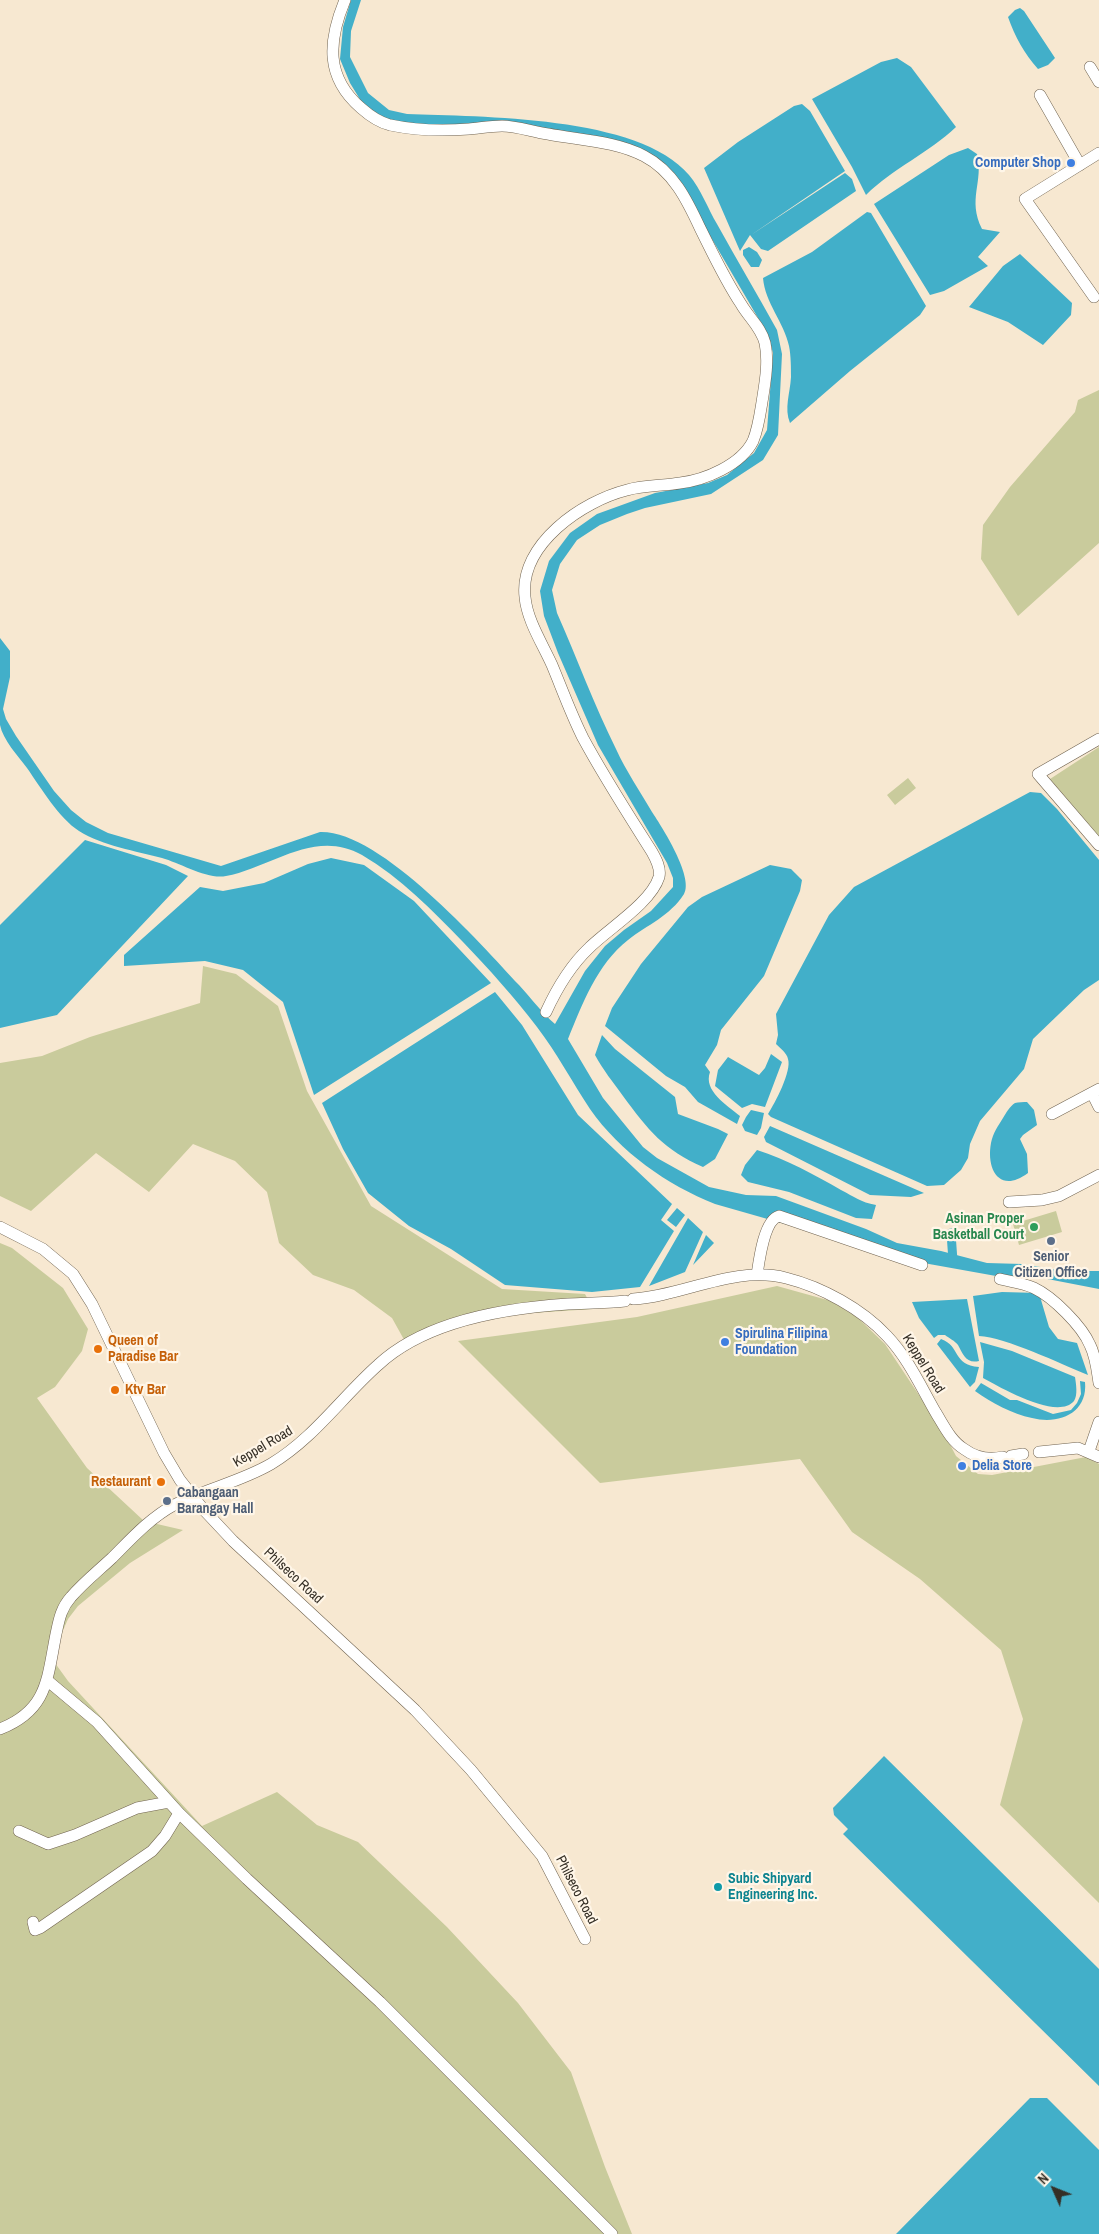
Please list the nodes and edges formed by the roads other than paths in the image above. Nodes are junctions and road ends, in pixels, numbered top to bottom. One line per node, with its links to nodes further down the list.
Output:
1 (345, 0): 10 (street)
2 (1090, 67): 3 (street)
3 (1099, 82)
4 (1040, 95): 6 (street)
5 (1099, 153): 6 (street)
6 (1080, 165): 7 (street)
7 (1094, 297)
8 (1099, 739): 9 (street)
9 (1099, 845)
10 (546, 1012)
11 (1096, 1091): 12 (street); 13 (street)
12 (1099, 1107)
13 (1052, 1114)
14 (1099, 1175): 15 (street)
15 (1008, 1202)
16 (0, 1227): 23 (street, Philseco Road)
17 (922, 1265): 18 (street)
18 (757, 1275): 22 (street, Keppel Road); 23 (street, Keppel Road)
19 (1000, 1279): 20 (street)
20 (1099, 1383)
21 (1099, 1422): 22 (street)
22 (1094, 1454)
23 (193, 1496): 24 (street, Keppel Road); 30 (street, Philseco Road)
24 (48, 1681): 25 (street, Keppel Road); 26 (street)
25 (0, 1729)
26 (169, 1802): 27 (street); 28 (street)
27 (179, 1813): 29 (street); 31 (street)
28 (19, 1831)
29 (33, 1922)
30 (585, 1940)
31 (612, 2234)

